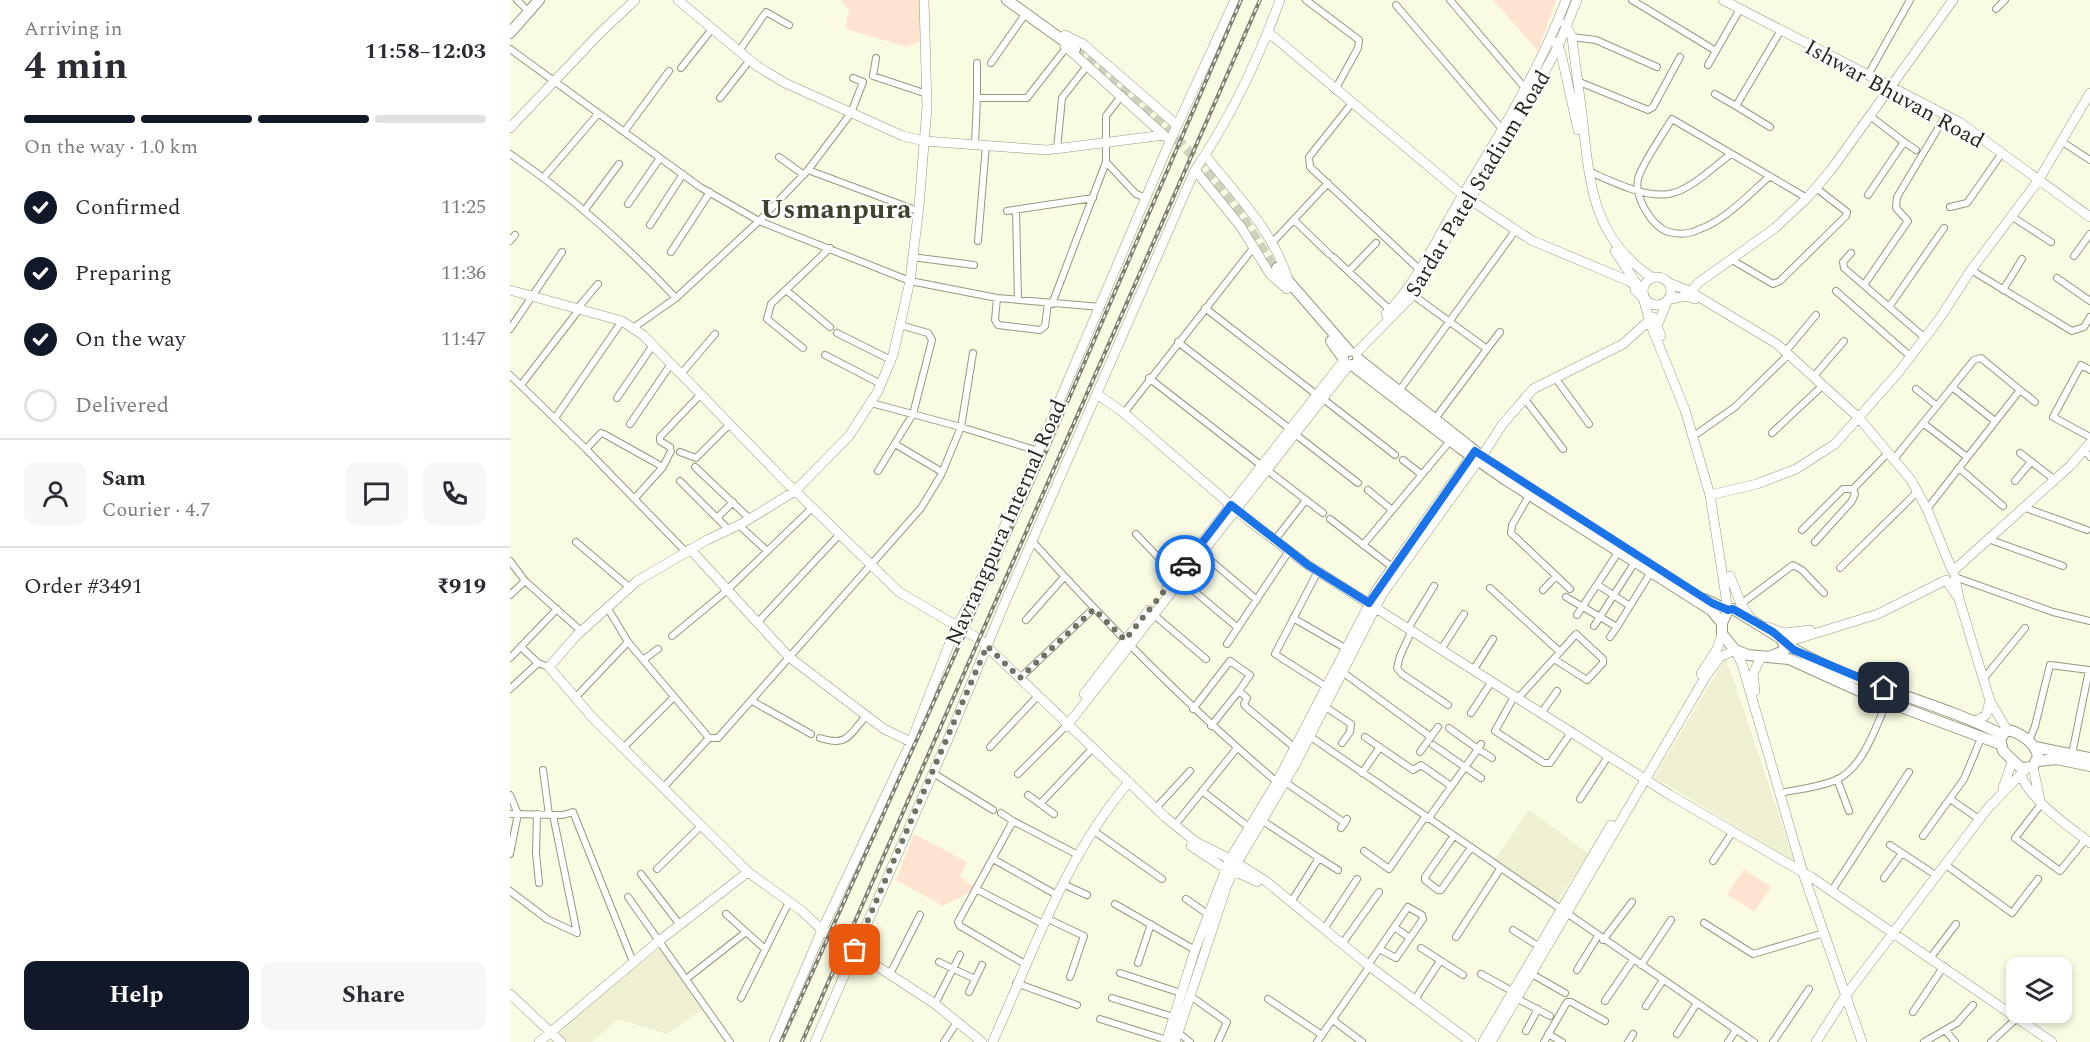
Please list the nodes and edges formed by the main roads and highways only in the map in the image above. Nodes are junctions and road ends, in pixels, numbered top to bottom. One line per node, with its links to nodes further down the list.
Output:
1 (539, 0): 6 (main road)
2 (1007, 0): 3 (main road)
3 (1016, 0)
4 (524, 2): 5 (main road)
5 (510, 23)
6 (510, 33)
7 (1278, 272): 8 (main road)
8 (1350, 358): 9 (main road); 9 (main road)
9 (1477, 456): 10 (main road); 11 (main road)
10 (1728, 610): 11 (main road); 12 (main road)
11 (1722, 628): 13 (main road)
12 (1784, 643): 13 (main road); 14 (main road)
13 (1766, 656): 14 (main road)
14 (2006, 735): 15 (main road); 18 (main road)
15 (2032, 744): 16 (main road); 18 (main road)
16 (2090, 758)
17 (2090, 766): 18 (main road)
18 (2033, 768)

